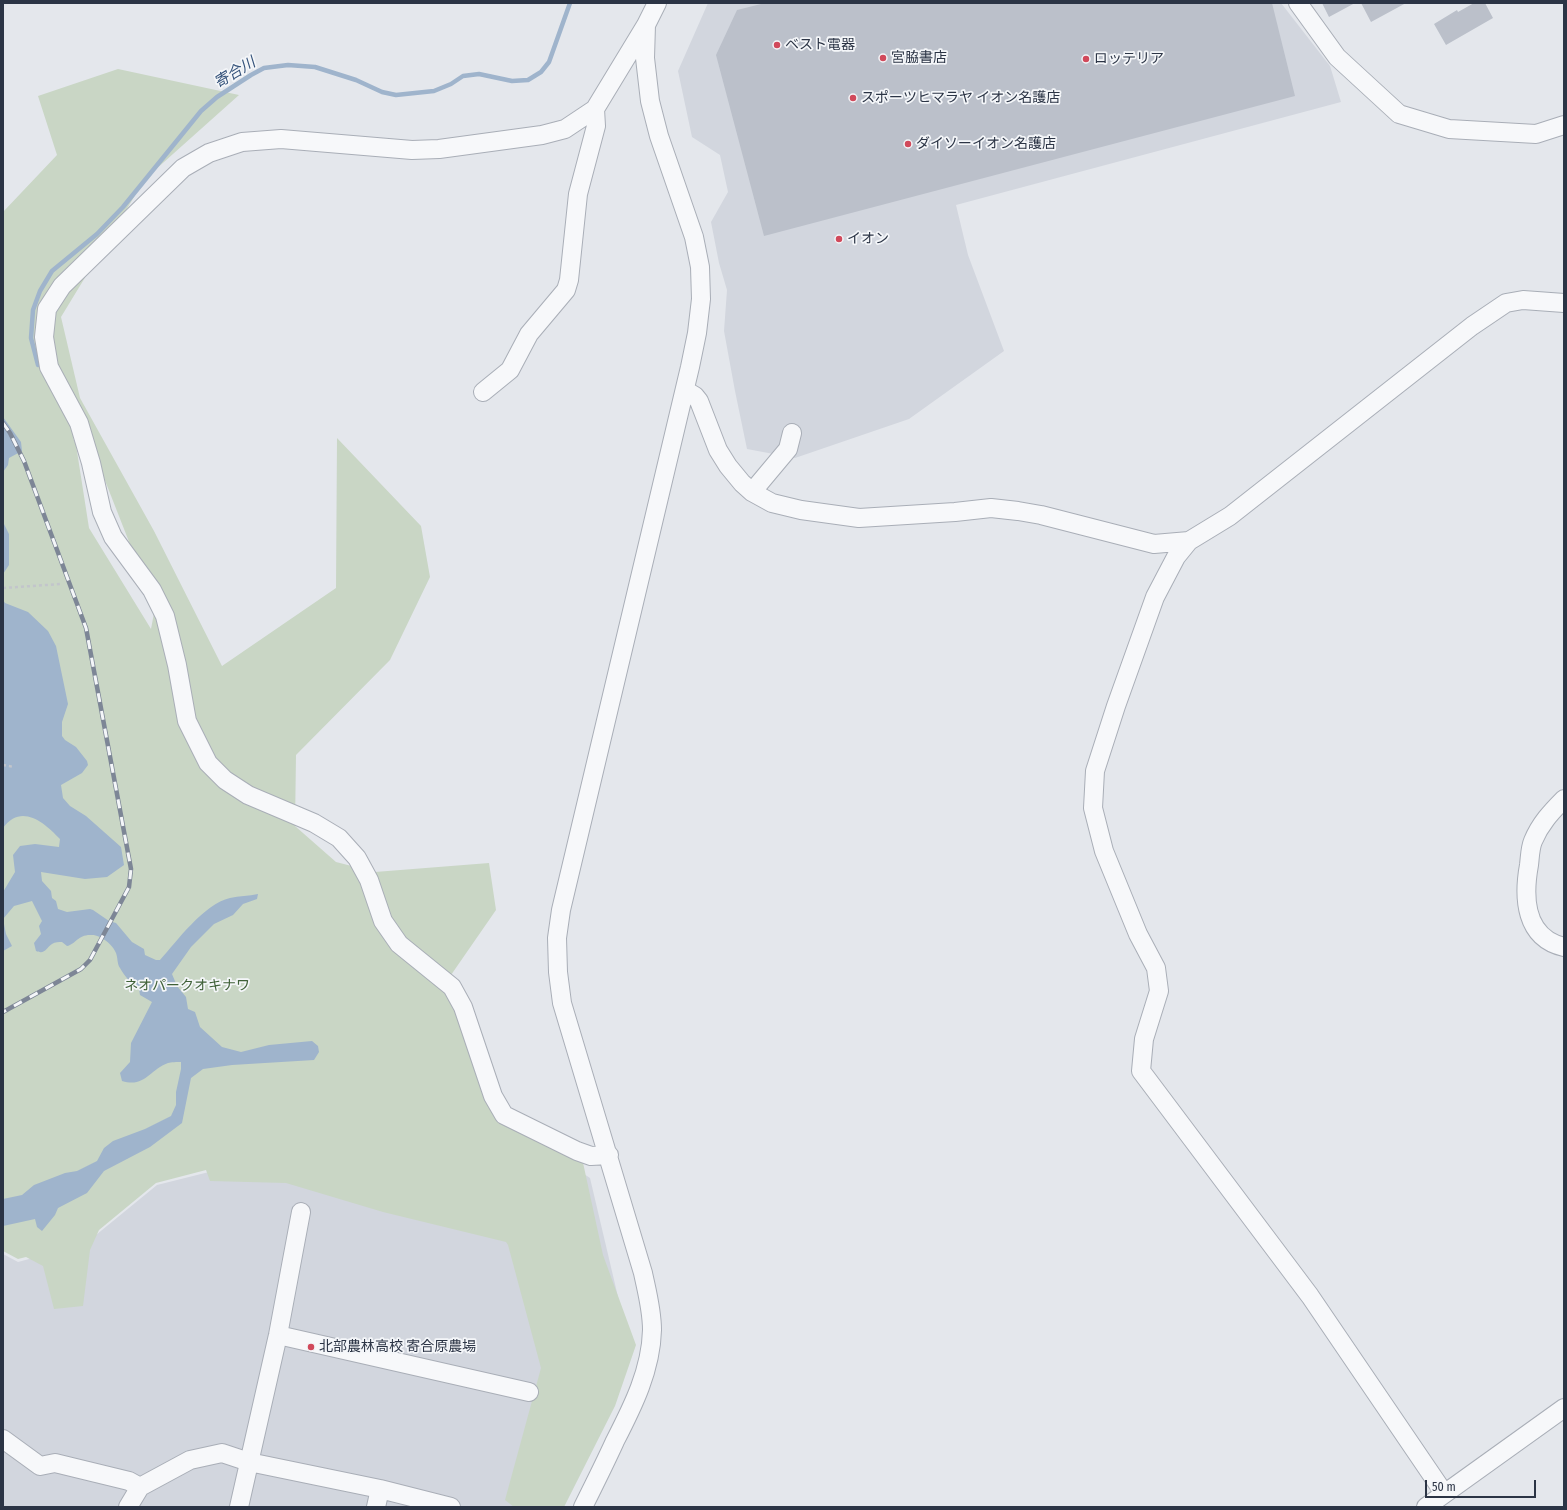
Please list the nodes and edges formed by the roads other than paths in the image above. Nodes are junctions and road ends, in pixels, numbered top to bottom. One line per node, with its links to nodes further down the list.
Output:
1 (657, 3): 3 (street)
2 (1298, 3): 5 (street)
3 (646, 25): 4 (street); 7 (street)
4 (595, 109): 8 (street); 14 (street)
5 (1564, 125)
6 (1564, 303): 11 (street)
7 (685, 390): 10 (street); 14 (street)
8 (483, 392)
9 (792, 433): 10 (street)
10 (752, 492): 11 (street)
11 (1188, 541): 23 (street)
12 (1564, 799): 13 (street)
13 (1564, 947)
14 (609, 1155): 28 (street)
15 (302, 1212): 16 (street)
16 (278, 1335): 17 (street); 20 (street)
17 (529, 1392)
18 (1564, 1408): 23 (street)
19 (3, 1439): 21 (street)
20 (249, 1462): 21 (street); 22 (street); 25 (street)
21 (140, 1487): 24 (street)
22 (380, 1489): 26 (street); 27 (street)
23 (1444, 1493): 29 (street)
24 (128, 1507)
25 (239, 1507)
26 (376, 1507)
27 (451, 1507)
28 (583, 1507)
29 (1426, 1507)

